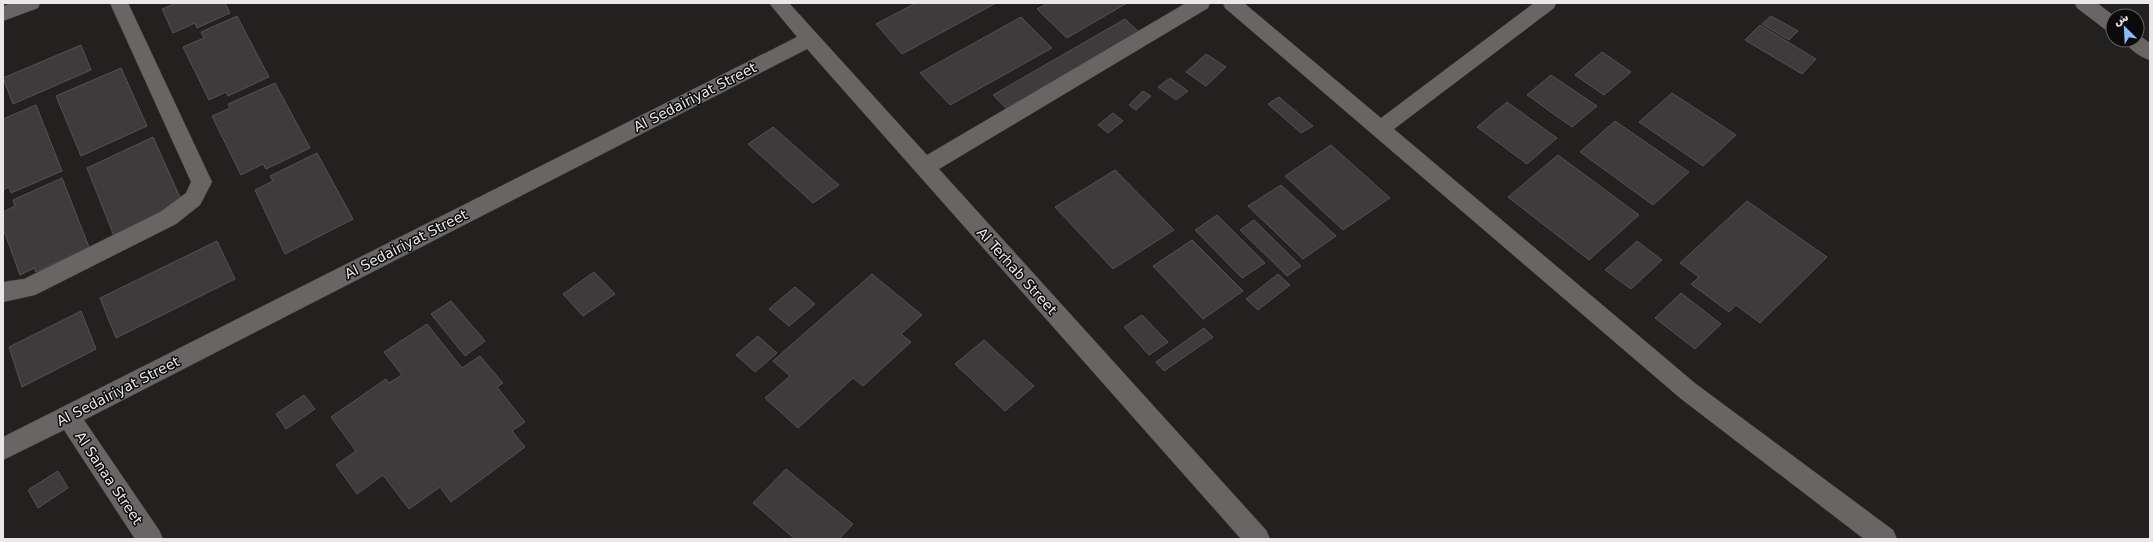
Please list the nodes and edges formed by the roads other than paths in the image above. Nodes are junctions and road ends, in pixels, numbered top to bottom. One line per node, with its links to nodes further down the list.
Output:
1 (31, 3): 8 (street)
2 (119, 3): 13 (street)
3 (778, 3): 10 (street, Al Terhab Street)
4 (1201, 3): 12 (street)
5 (1232, 3): 11 (street)
6 (1547, 3): 11 (street)
7 (2084, 3): 9 (street)
8 (3, 14)
9 (2105, 19)
10 (809, 39): 12 (street, Al Terhab Street); 14 (street, Al Sedairiyat Street)
11 (1379, 130): 18 (street)
12 (924, 167): 17 (street, Al Terhab Street)
13 (3, 292)
14 (68, 416): 15 (street, Al Sedairiyat Street); 16 (street, Al Sanaa Street)
15 (3, 449)
16 (150, 539)
17 (1257, 539)
18 (1884, 539)

